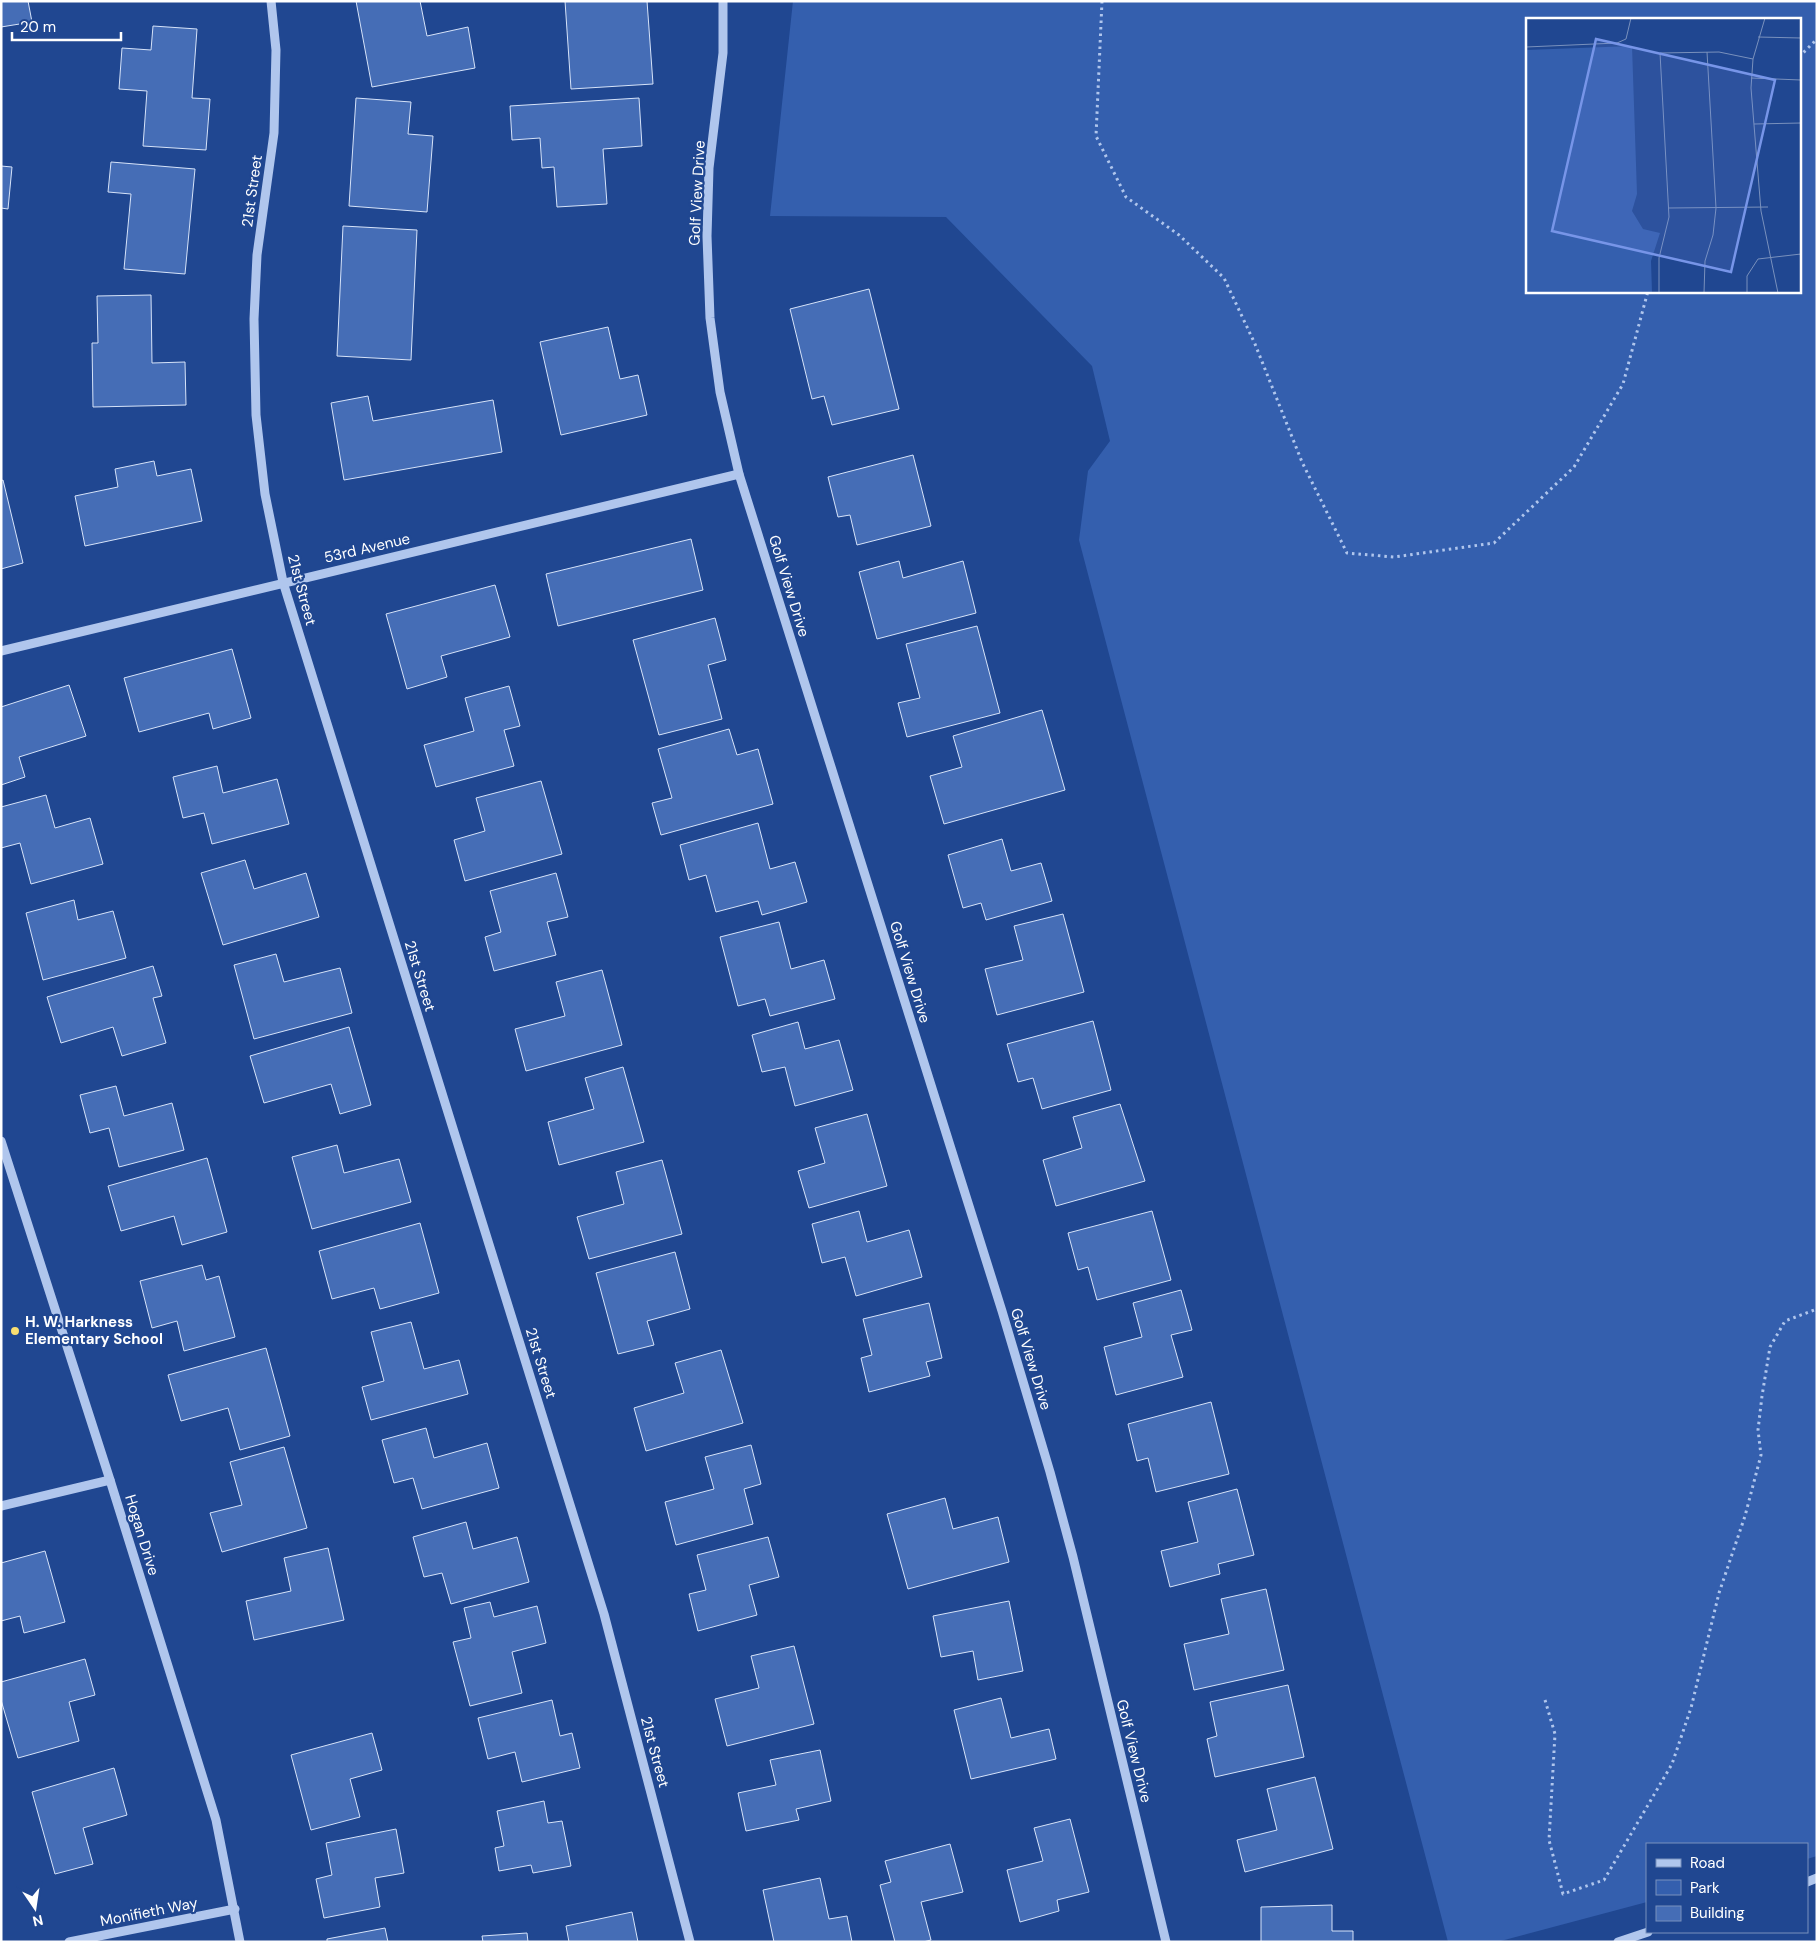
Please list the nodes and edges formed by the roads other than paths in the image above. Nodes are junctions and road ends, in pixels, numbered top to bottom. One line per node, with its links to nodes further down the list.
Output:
1 (271, 1): 4 (street, 21st Street)
2 (724, 1): 3 (street, Golf View Drive)
3 (739, 474): 4 (street, 53rd Avenue); 14 (street, Golf View Drive)
4 (284, 582): 5 (street, 53rd Avenue); 13 (street, 21st Street)
5 (1, 651)
6 (1, 1141): 7 (street, Hogan Drive)
7 (110, 1480): 8 (street); 9 (street, Hogan Drive)
8 (1, 1506)
9 (234, 1909): 11 (street, Monifieth Way); 12 (street, Hogan Drive)
10 (1646, 1933): 15 (street)
11 (69, 1942)
12 (240, 1942)
13 (690, 1942)
14 (1166, 1942)
15 (1618, 1942)

